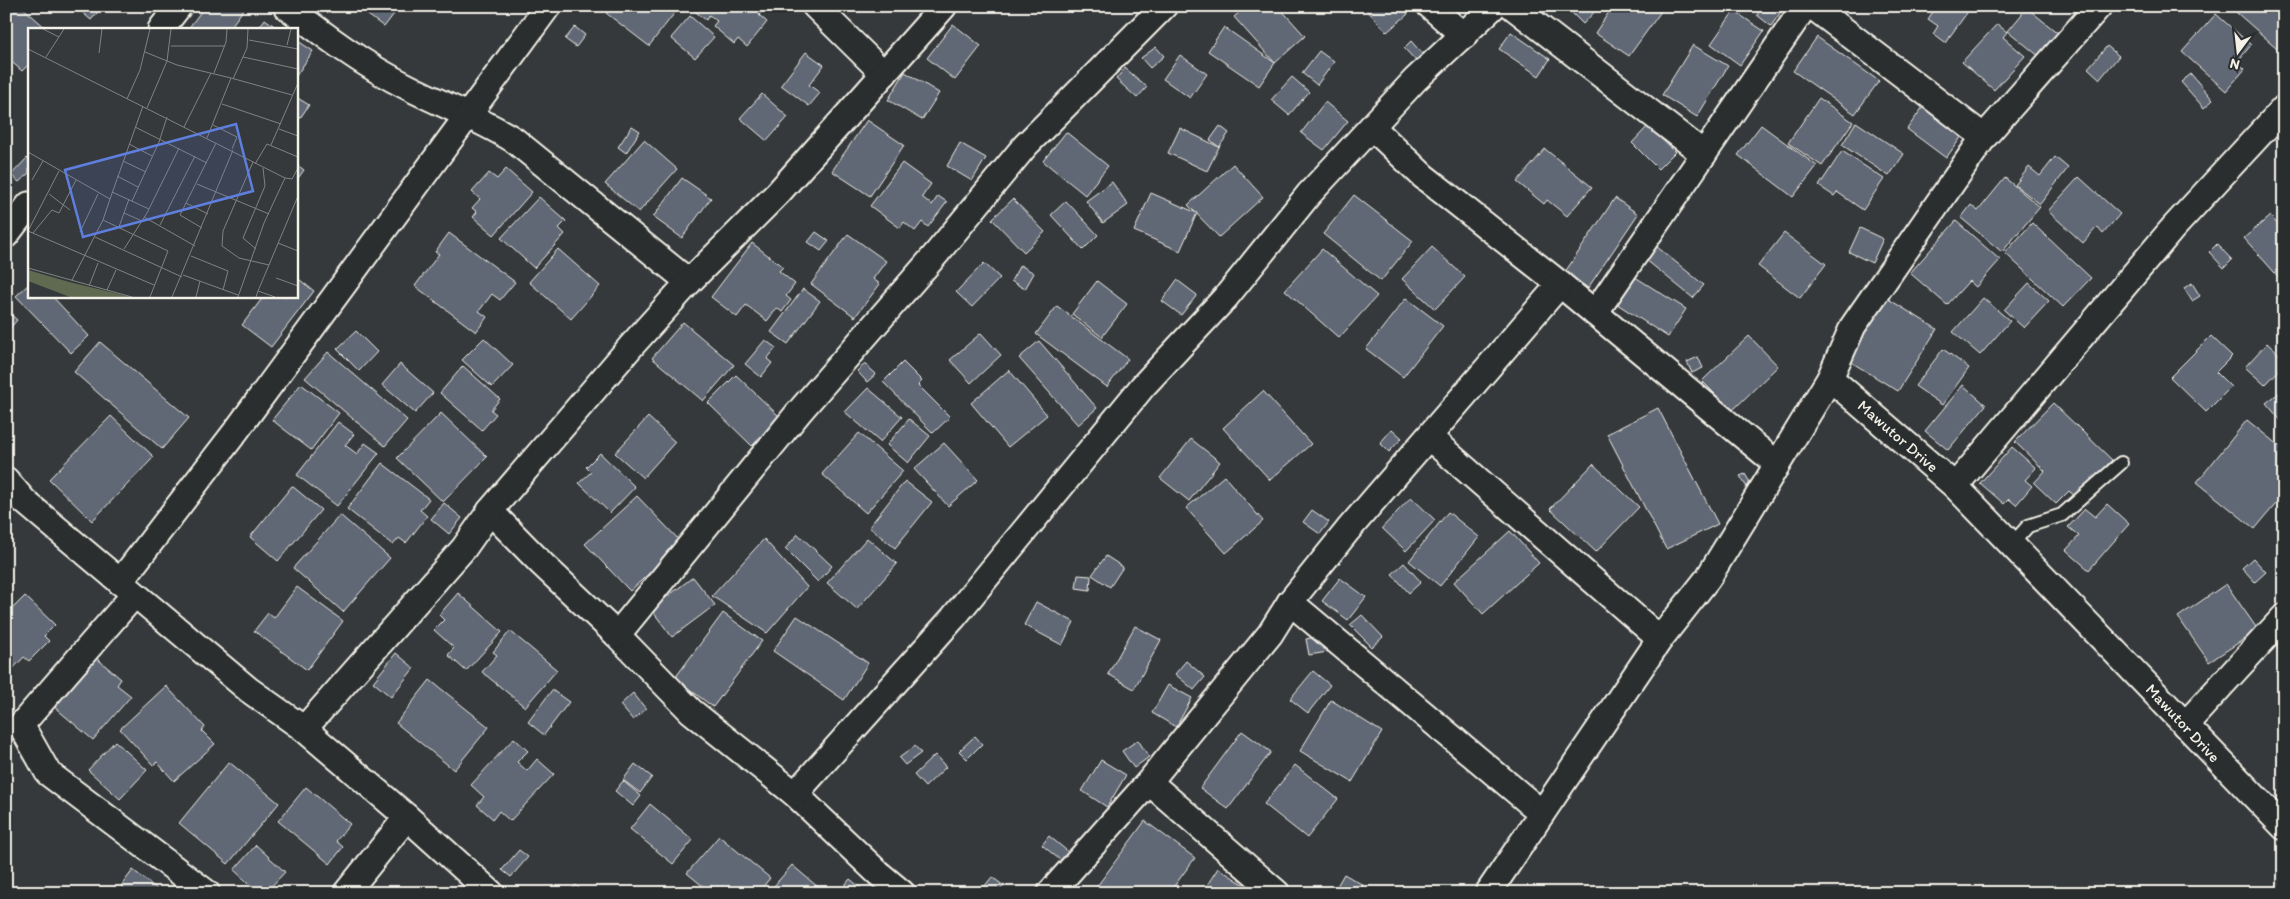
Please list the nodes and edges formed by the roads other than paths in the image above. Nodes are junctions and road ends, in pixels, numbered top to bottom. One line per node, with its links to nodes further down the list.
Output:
1 (179, 6): 13 (street)
2 (286, 6): 17 (street)
3 (548, 6): 17 (street)
4 (815, 6): 15 (street)
5 (944, 6): 15 (street)
6 (1164, 6): 37 (street)
7 (1430, 6): 14 (street)
8 (1494, 6): 14 (street)
9 (1512, 6): 20 (street)
10 (1806, 6): 20 (street)
11 (1812, 6): 19 (street)
12 (2099, 6): 19 (street)
13 (162, 28)
14 (1464, 36): 18 (street)
15 (884, 74): 23 (street)
16 (2284, 108): 31 (street)
17 (466, 115): 23 (street); 34 (street)
18 (1372, 127): 24 (street); 42 (street)
19 (1984, 137): 26 (street)
20 (1704, 154): 25 (street)
21 (28, 206): 22 (street)
22 (6, 235)
23 (689, 282): 32 (street)
24 (1560, 284): 25 (street); 27 (street)
25 (1595, 313): 28 (street)
26 (1830, 378): 28 (street); 31 (street, Mawutor Drive)
27 (1430, 438): 35 (street); 38 (street)
28 (1777, 464): 38 (street)
29 (2121, 464): 33 (lane)
30 (6, 480): 34 (street)
31 (1955, 486): 33 (street, Mawutor Drive)
32 (490, 511): 37 (street); 40 (street)
33 (2012, 544): 39 (street, Mawutor Drive)
34 (127, 588): 40 (street); 46 (street)
35 (1290, 602): 41 (street); 43 (street)
36 (2284, 617): 39 (street)
37 (617, 635): 42 (street)
38 (1660, 638): 43 (street)
39 (2185, 725): 45 (street, Mawutor Drive)
40 (304, 729): 44 (street)
41 (1149, 782): 50 (street); 51 (street)
42 (794, 794): 49 (street)
43 (1542, 813): 52 (street)
44 (407, 817): 47 (street); 48 (street)
45 (2284, 827)
46 (207, 893)
47 (346, 893)
48 (491, 893)
49 (902, 893)
50 (1050, 893)
51 (1277, 893)
52 (1488, 893)

